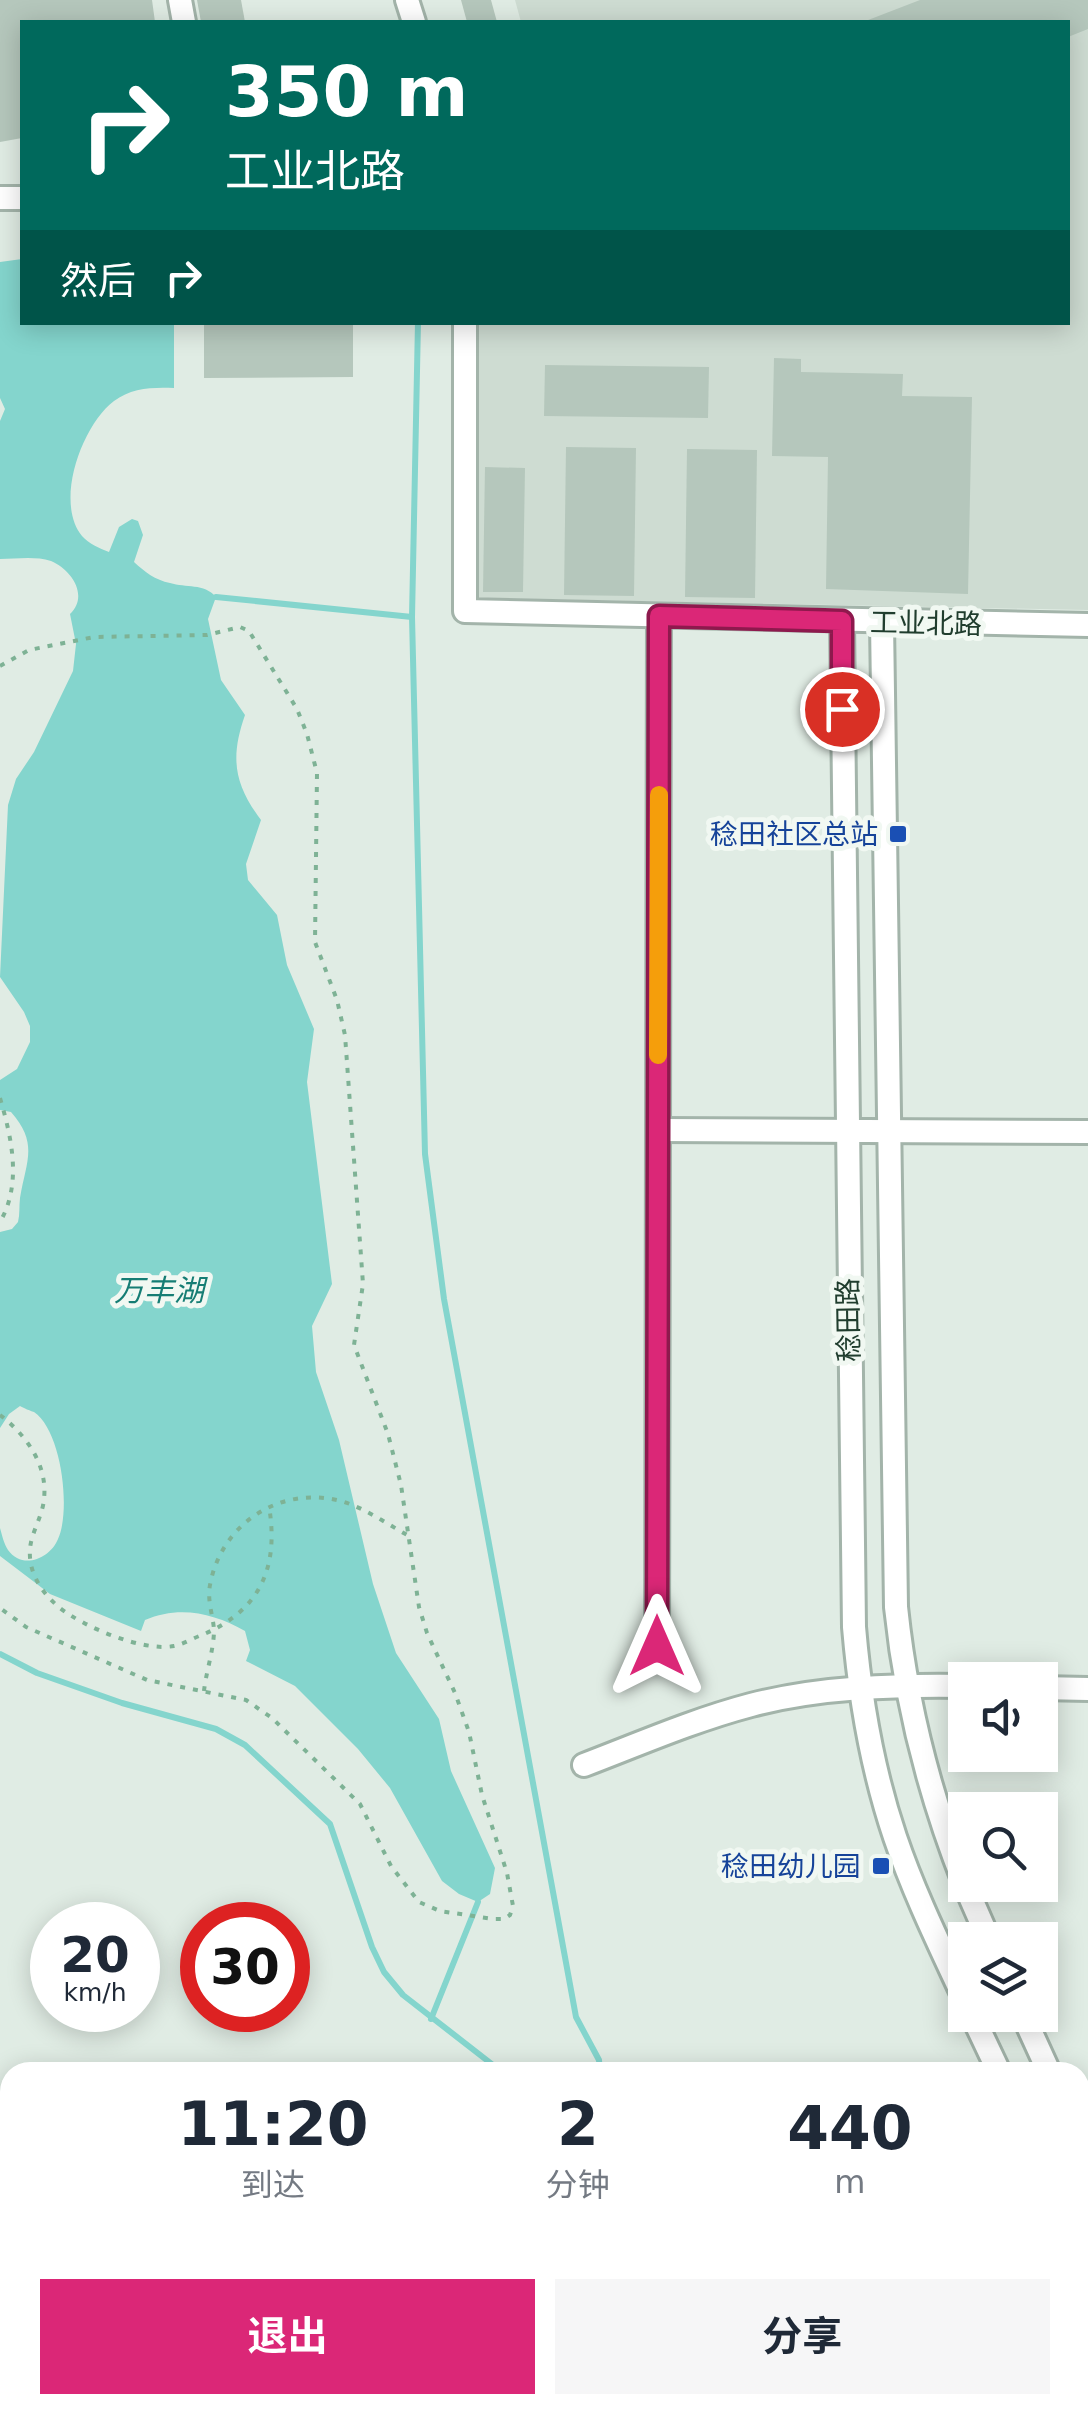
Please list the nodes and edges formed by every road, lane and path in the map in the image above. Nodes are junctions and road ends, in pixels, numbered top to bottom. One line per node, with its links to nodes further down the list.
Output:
1 (465, 325): 2 (street, 工业北路)
2 (659, 616): 3 (street, 工业北路); 9 (street)
3 (842, 621): 4 (street, 工业北路); 10 (street, 稔田路)
4 (882, 622): 5 (street, 工业北路); 11 (street, 稔田路)
5 (1088, 626)
6 (0, 652): 7 (path)
7 (3, 664): 16 (path)
8 (0, 1098): 13 (path)
9 (658, 1130): 10 (street); 19 (street)
10 (846, 1130): 11 (street); 22 (street, 稔田路)
11 (889, 1131): 12 (street); 20 (street, 稔田路)
12 (1088, 1132)
13 (0, 1222)
14 (0, 1415): 18 (path)
15 (268, 1506): 16 (path); 18 (path); 18 (path)
16 (410, 1537): 25 (path)
17 (0, 1608): 25 (path)
18 (214, 1630): 25 (path)
19 (657, 1646)
20 (906, 1686): 21 (street); 22 (street); 27 (street, 稔田路)
21 (948, 1686)
22 (860, 1688): 26 (street); 28 (street, 稔田路)
23 (1058, 1688): 24 (street)
24 (1088, 1688)
25 (204, 1691)
26 (584, 1765)
27 (948, 1837)
28 (948, 1961)
29 (980, 2032): 31 (street)
30 (1031, 2032): 32 (street)
31 (994, 2062)
32 (1044, 2062)

